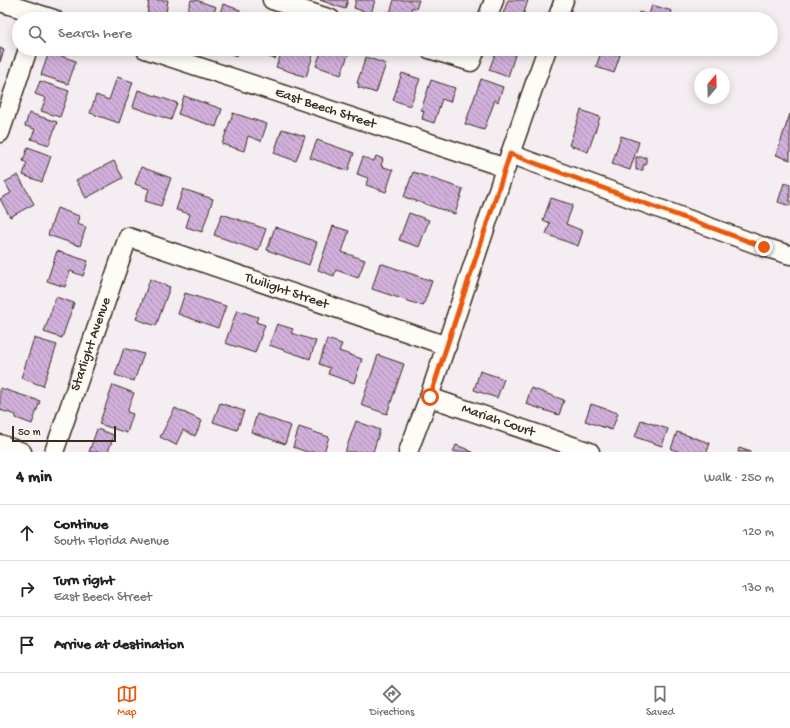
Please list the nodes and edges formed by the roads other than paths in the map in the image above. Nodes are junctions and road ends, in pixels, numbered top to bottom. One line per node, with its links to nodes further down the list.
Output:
1 (272, 0): 6 (street)
2 (494, 0): 7 (street)
3 (564, 0): 8 (street)
4 (0, 2): 5 (street)
5 (36, 11)
6 (309, 12)
7 (490, 12)
8 (560, 12)
9 (26, 56): 12 (street)
10 (168, 56): 13 (street, East Beech Street)
11 (545, 56): 13 (street)
12 (0, 133)
13 (508, 161): 15 (street, East Beech Street); 16 (street)
14 (128, 237): 16 (street, Twilight Street); 20 (street, Starlight Avenue)
15 (790, 255)
16 (447, 346): 17 (street)
17 (430, 397): 21 (street); 22 (street, Mariah Court)
18 (0, 444): 19 (street)
19 (22, 452)
20 (54, 452)
21 (408, 452)
22 (590, 452)

